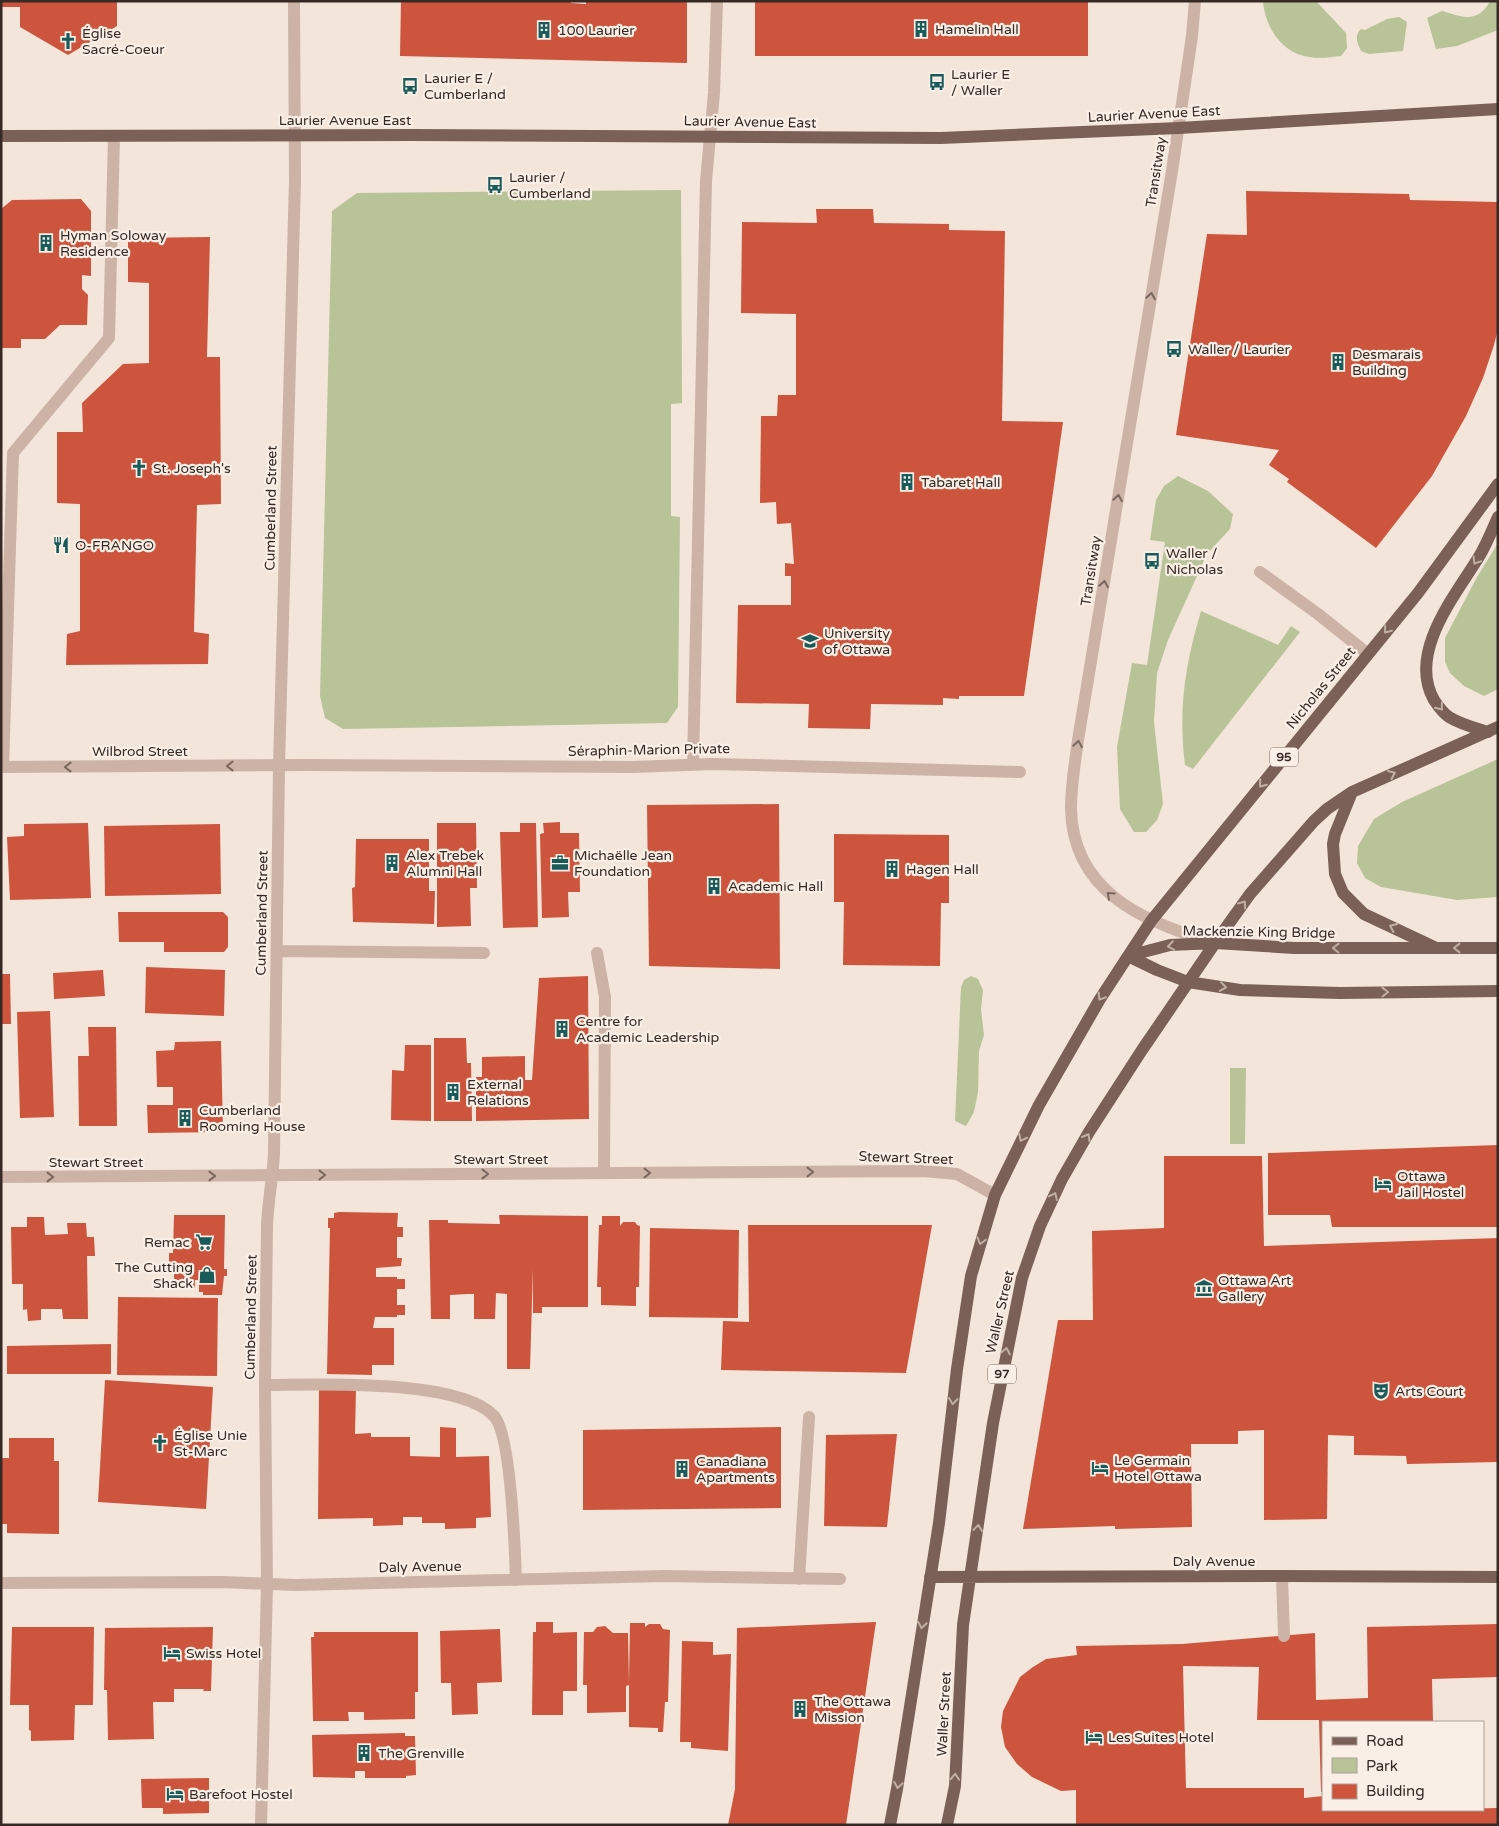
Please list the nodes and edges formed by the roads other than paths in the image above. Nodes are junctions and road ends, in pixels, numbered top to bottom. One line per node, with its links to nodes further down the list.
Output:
1 (294, 1): 8 (street, Cumberland Street)
2 (717, 1): 9 (street)
3 (1195, 1): 5 (street, Transitway)
4 (1498, 108): 5 (main road, Laurier Avenue East)
5 (1179, 128): 9 (main road, Laurier Avenue East); 21 (street, Transitway, one-way to 5)
6 (1, 136): 7 (main road, Laurier Avenue East)
7 (114, 136): 8 (main road, Laurier Avenue East); 14 (street)
8 (295, 136): 9 (main road, Laurier Avenue East); 17 (street, Cumberland Street)
9 (710, 136): 16 (street)
10 (1498, 484): 13 (main road, Nicholas Street / 95, one-way to 13)
11 (1498, 517): 15 (main road, one-way to 15)
12 (1260, 572): 13 (street)
13 (1368, 654): 21 (main road, Nicholas Street / 95, one-way to 21)
14 (3, 711): 18 (street)
15 (1493, 730): 20 (main road, one-way to 15)
16 (693, 764): 17 (street, Séraphin-Marion Private); 19 (street, Séraphin-Marion Private)
17 (279, 766): 18 (street, Wilbrod Street, one-way to 18); 25 (street, Cumberland Street)
18 (2, 767)
19 (1020, 772)
20 (1352, 792): 22 (main road, one-way to 20); 23 (main road, one-way to 20)
21 (1151, 921): 22 (street, Transitway); 28 (main road, Nicholas Street)
22 (1215, 943): 23 (main road, Mackenzie King Bridge, one-way to 22); 28 (main road, Mackenzie King Bridge, one-way to 28); 29 (main road, Waller Street / 97)
23 (1437, 948): 24 (main road, Mackenzie King Bridge, one-way to 23)
24 (1498, 948)
25 (277, 950): 26 (street); 32 (street, Cumberland Street)
26 (484, 953)
27 (597, 953): 31 (street)
28 (1128, 956): 29 (main road); 34 (main road, one-way to 34)
29 (1188, 982): 30 (main road, one-way to 30); 37 (main road, Waller Street / 97, one-way to 29)
30 (1493, 991)
31 (604, 1173): 32 (street, Stewart Street, one-way to 31); 34 (street, Stewart Street, one-way to 34)
32 (273, 1175): 33 (street, Stewart Street, one-way to 32); 35 (street, Cumberland Street)
33 (1, 1177)
34 (995, 1195): 39 (main road, one-way to 39)
35 (265, 1385): 43 (street); 45 (street, Cumberland Street)
36 (808, 1417): 41 (street)
37 (971, 1576): 38 (main road, Daly Avenue); 39 (main road, Daly Avenue); 49 (main road, Waller Street / 97, one-way to 37)
38 (1282, 1576): 40 (main road, Daly Avenue); 46 (street)
39 (930, 1577): 48 (main road, one-way to 48)
40 (1498, 1578)
41 (799, 1579): 42 (street, Daly Avenue); 43 (street, Daly Avenue)
42 (840, 1579)
43 (516, 1580): 45 (street, Daly Avenue)
44 (1, 1583): 45 (street, Daly Avenue)
45 (267, 1585): 47 (street, Cumberland Street)
46 (1284, 1636)
47 (261, 1825)
48 (890, 1825)
49 (947, 1825)

